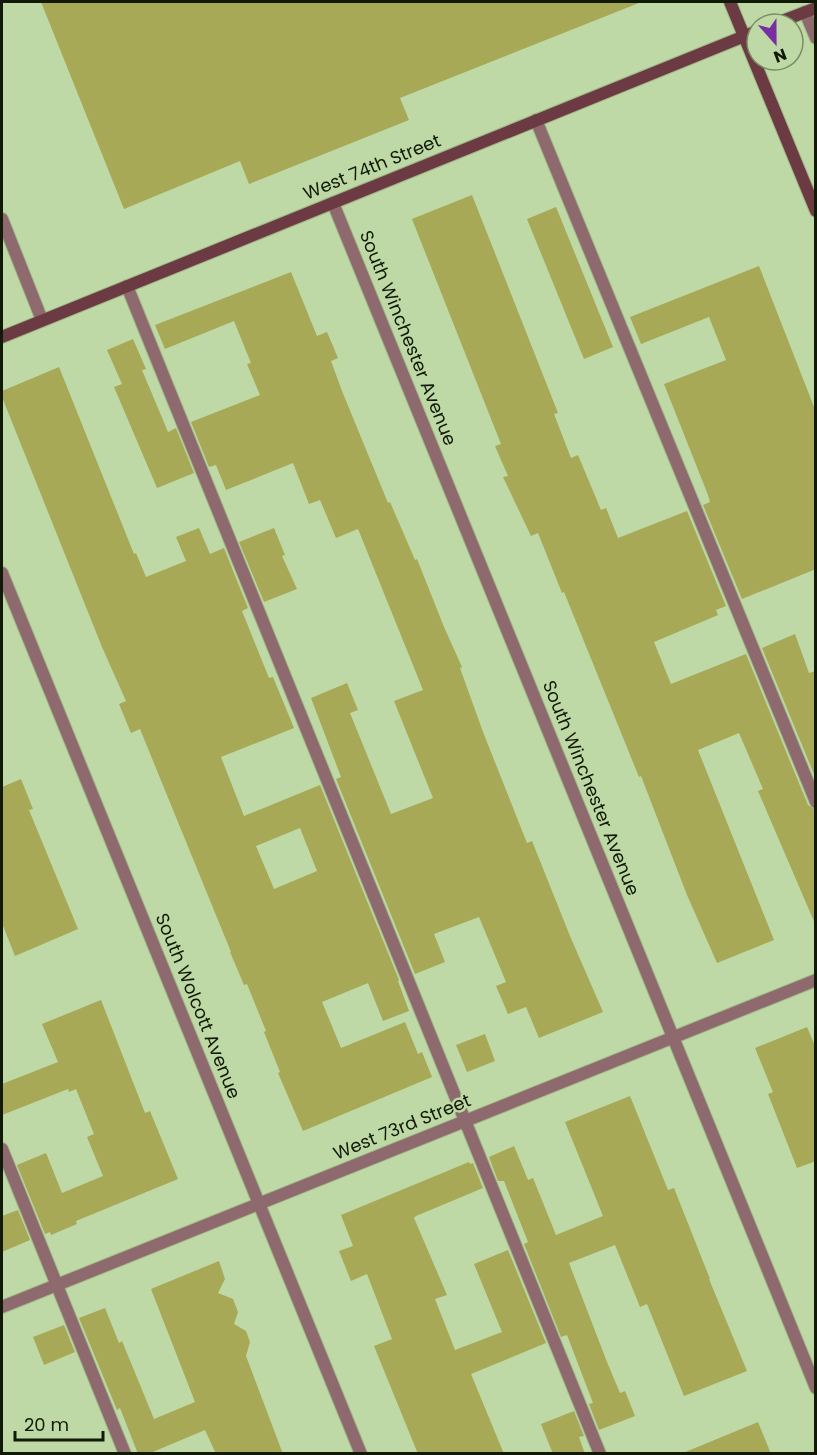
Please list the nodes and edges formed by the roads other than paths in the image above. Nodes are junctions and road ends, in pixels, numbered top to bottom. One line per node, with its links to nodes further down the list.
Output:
1 (730, 2): 3 (street)
2 (810, 10): 4 (street)
3 (744, 36): 5 (street, West 74th Street); 7 (street)
4 (816, 38)
5 (536, 120): 6 (street, West 74th Street); 13 (street)
6 (333, 202): 9 (street, West 74th Street); 15 (street, South Winchester Avenue)
7 (816, 211)
8 (2, 219): 10 (street)
9 (127, 286): 10 (street, West 74th Street); 16 (street)
10 (42, 320): 11 (street, West 74th Street)
11 (2, 337)
12 (2, 573): 18 (street, South Wolcott Avenue)
13 (816, 802)
14 (816, 980): 15 (street, West 73rd Street)
15 (673, 1037): 16 (street, West 73rd Street); 21 (street, South Winchester Avenue)
16 (465, 1121): 18 (street, West 73rd Street); 24 (street)
17 (2, 1149): 19 (street)
18 (259, 1203): 19 (street, West 73rd Street); 23 (street, South Wolcott Avenue)
19 (57, 1284): 20 (street, West 73rd Street); 22 (street)
20 (2, 1306)
21 (816, 1388)
22 (125, 1454)
23 (361, 1454)
24 (600, 1454)

